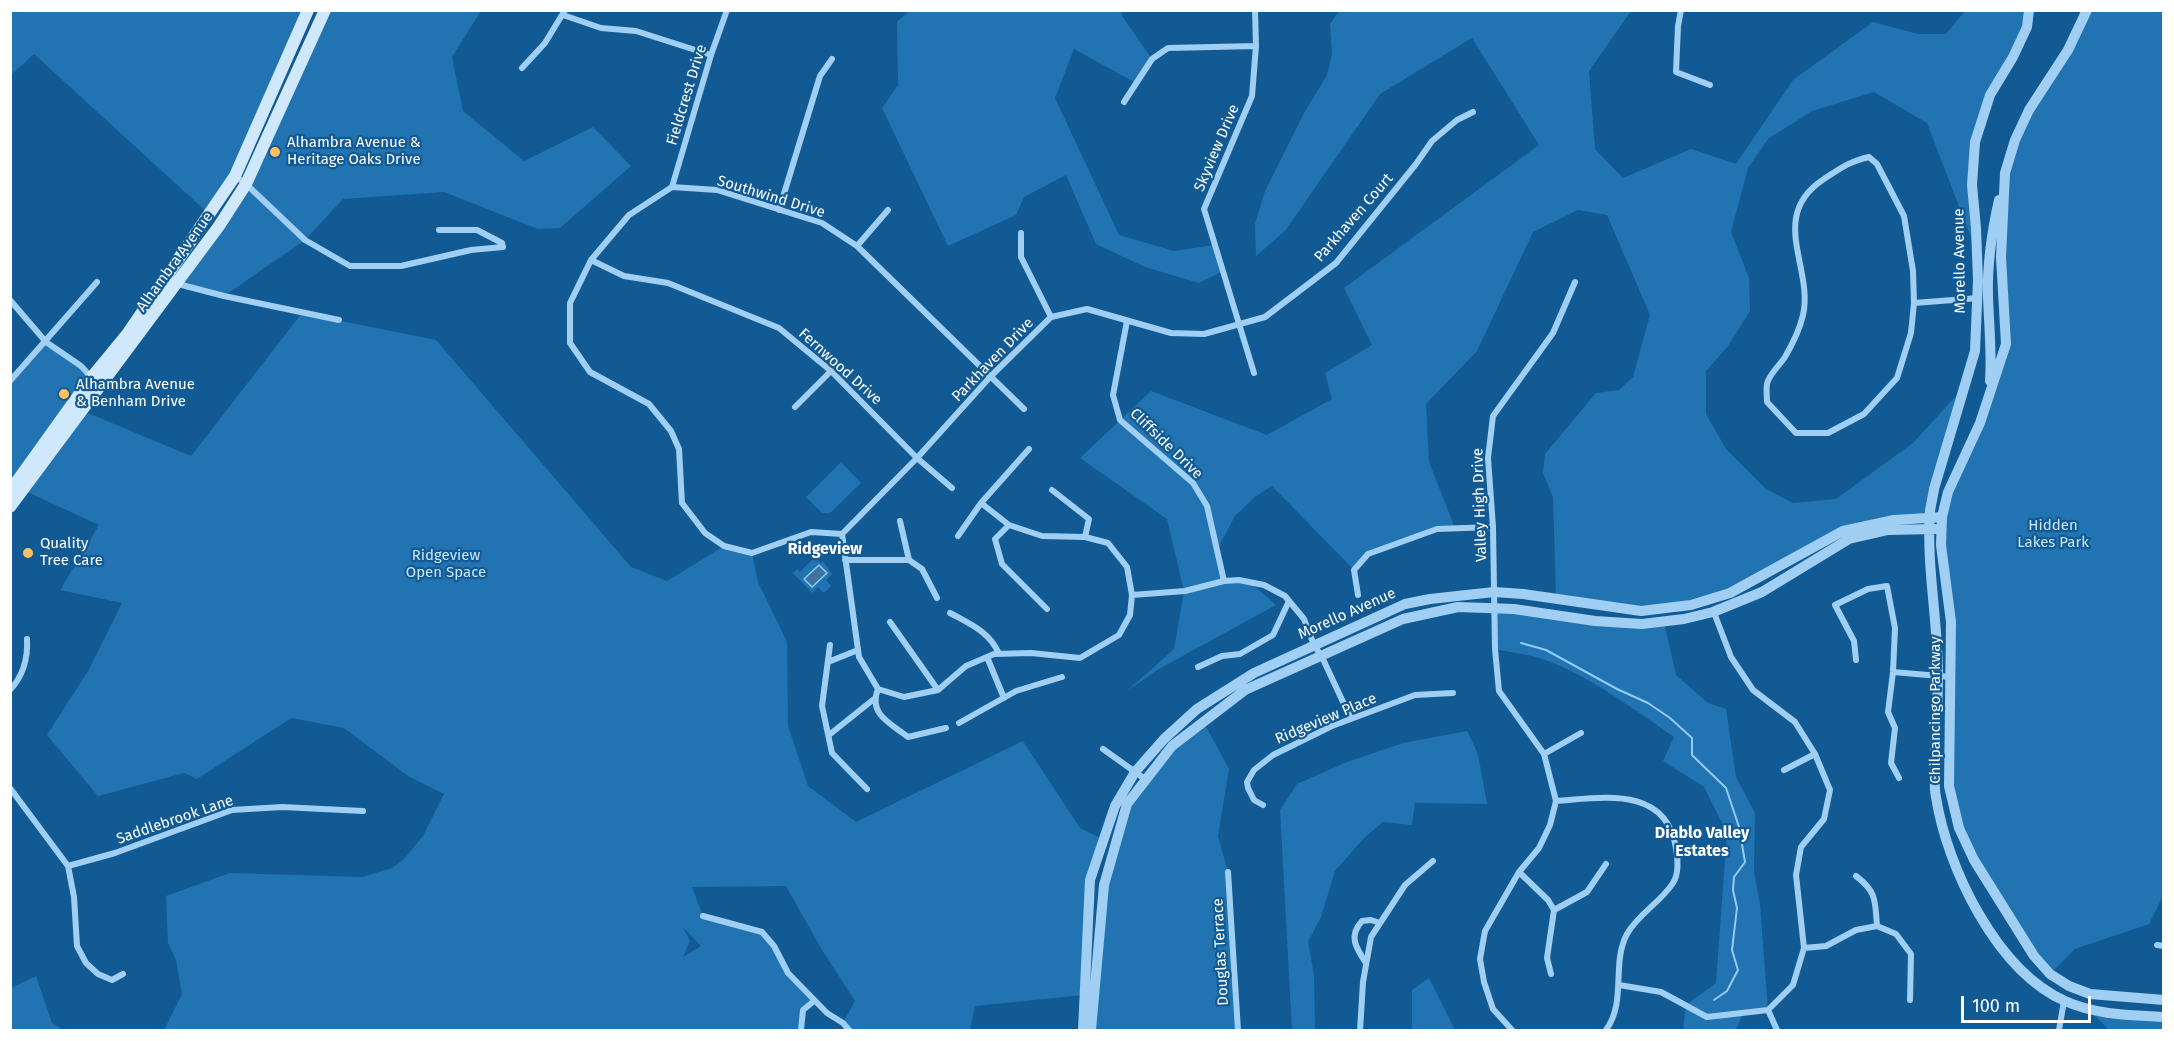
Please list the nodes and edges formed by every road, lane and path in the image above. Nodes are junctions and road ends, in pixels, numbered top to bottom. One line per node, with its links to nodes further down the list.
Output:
1 (308, 10): 17 (main road, Alhambra Avenue)
2 (325, 10): 18 (main road, Alhambra Avenue)
3 (727, 10): 10 (street, Fieldcrest Drive)
4 (1255, 10): 9 (street, Skyview Drive)
5 (1681, 10): 13 (street)
6 (2029, 10): 29 (street, Morello Avenue)
7 (2087, 10): 16 (street, Morello Avenue)
8 (564, 13): 10 (street); 12 (street)
9 (1256, 46): 14 (street); 35 (street, Skyview Drive)
10 (711, 55): 19 (street, Fieldcrest Drive)
11 (832, 59): 20 (street)
12 (522, 68)
13 (1710, 85)
14 (1124, 102)
15 (1473, 112): 35 (street, Parkhaven Court)
16 (2005, 173): 29 (street, Morello Avenue); 43 (street, Morello Avenue)
17 (235, 176): 18 (street); 40 (main road, Alhambra Avenue)
18 (246, 184): 22 (street); 28 (main road, Alhambra Avenue)
19 (672, 186): 20 (street, Southwind Drive); 25 (street)
20 (779, 210): 24 (street, Southwind Drive)
21 (888, 210): 24 (street)
22 (439, 230)
23 (1021, 233): 32 (street)
24 (857, 246): 39 (street, Southwind Drive)
25 (591, 260): 37 (street, Fernwood Drive); 58 (street)
26 (97, 282): 36 (street)
27 (1575, 282): 56 (street, Valley High Drive)
28 (178, 284): 33 (street); 42 (main road, Alhambra Avenue)
29 (1982, 298): 31 (street); 43 (street, Morello Avenue); 53 (street, Morello Avenue)
30 (10, 300): 36 (street)
31 (1914, 303): 31 (street)
32 (1052, 317): 34 (street, Parkhaven Drive); 39 (street, Parkhaven Drive)
33 (339, 320)
34 (1127, 321): 35 (street, Parkhaven Drive); 63 (street, Cliffside Drive)
35 (1241, 326): 38 (street, Skyview Drive)
36 (46, 342): 40 (street); 41 (street)
37 (831, 371): 44 (street); 47 (street, Fernwood Drive)
38 (1254, 374)
39 (990, 377): 45 (street, Southwind Drive); 47 (street, Parkhaven Drive)
40 (92, 378): 42 (street); 50 (main road, Alhambra Avenue)
41 (10, 381)
42 (103, 384): 52 (main road, Alhambra Avenue)
43 (1989, 397): 53 (street, Morello Avenue)
44 (795, 407)
45 (1024, 409)
46 (1029, 449): 51 (street)
47 (917, 458): 48 (street, Fernwood Drive); 58 (street, Parkhaven Drive)
48 (952, 488)
49 (1052, 490): 60 (street)
50 (10, 491)
51 (981, 503): 55 (street); 59 (street)
52 (10, 507)
53 (1936, 517): 57 (street, Chilpancingo Parkway); 69 (street, Morello Avenue)
54 (900, 521): 62 (street)
55 (1010, 525): 60 (street); 71 (street)
56 (1493, 527): 64 (street, Valley High Drive); 66 (street)
57 (1936, 530): 72 (street, Morello Avenue); 86 (street, Chilpancingo Parkway); 88 (street, Chilpancingo Parkway)
58 (842, 534): 61 (street)
59 (958, 536)
60 (1085, 537): 65 (street)
61 (845, 560): 62 (street); 78 (street)
62 (909, 560): 67 (street)
63 (1224, 581): 65 (street); 68 (street)
64 (1494, 592): 69 (street, Morello Avenue); 70 (street, Valley High Drive); 77 (street, Morello Avenue)
65 (1132, 595): 79 (street)
66 (1358, 595)
67 (937, 598)
68 (1289, 601): 77 (street); 84 (street)
69 (1709, 601): 72 (street)
70 (1494, 607): 72 (street, Morello Avenue); 81 (street, Morello Avenue); 101 (street, Valley High Drive)
71 (1047, 609)
72 (1713, 612): 102 (street)
73 (950, 613): 79 (street)
74 (890, 622): 91 (street)
75 (27, 639): 90 (street)
76 (830, 645): 83 (street)
77 (1314, 645): 81 (street); 104 (street, Morello Avenue)
78 (858, 650): 83 (street); 89 (street)
79 (999, 654): 80 (street)
80 (987, 657): 91 (street); 93 (street)
81 (1322, 657): 95 (street); 106 (street, Morello Avenue)
82 (1856, 660): 85 (street)
83 (828, 662): 99 (street)
84 (1198, 667)
85 (1893, 672): 86 (street); 105 (street)
86 (1938, 676): 88 (street); 130 (street, Chilpancingo Parkway)
87 (1062, 677): 93 (street)
88 (1951, 677): 129 (street, Chilpancingo Parkway)
89 (878, 688): 91 (street); 94 (street)
90 (10, 690)
91 (938, 690)
92 (1453, 693): 95 (street, Ridgeview Place)
93 (1004, 698): 96 (street)
94 (874, 699): 97 (street); 99 (street)
95 (1351, 719): 110 (street, Ridgeview Place)
96 (959, 723)
97 (946, 728)
98 (1581, 733): 101 (street)
99 (829, 735): 108 (street)
100 (1103, 749): 104 (street)
101 (1544, 754): 109 (street)
102 (1815, 754): 103 (street); 122 (street)
103 (1784, 770)
104 (1135, 772): 106 (street); 135 (street, Morello Avenue)
105 (1899, 778)
106 (1145, 779): 136 (street, Morello Avenue)
107 (10, 788): 114 (street)
108 (867, 789)
109 (1556, 801): 116 (street); 126 (street)
110 (1263, 805)
111 (363, 812): 114 (street, Saddlebrook Lane)
112 (1433, 861): 120 (street)
113 (1606, 864): 118 (street)
114 (69, 866): 124 (street)
115 (1228, 872): 137 (street, Douglas Terrace)
116 (1519, 872): 118 (street); 139 (street)
117 (1856, 876): 121 (street)
118 (1554, 910): 125 (street)
119 (702, 916): 127 (street)
120 (1380, 923): 123 (street); 123 (street)
121 (1877, 926): 122 (street); 128 (street)
122 (1804, 948): 131 (street)
123 (1366, 963): 138 (street)
124 (123, 974)
125 (1551, 974)
126 (1619, 985): 131 (street); 140 (street)
127 (814, 1000): 133 (street); 134 (street)
128 (1910, 1000)
129 (2163, 1000)
130 (2064, 1001): 132 (street, Chilpancingo Parkway); 142 (street)
131 (1768, 1010): 141 (street)
132 (2163, 1017)
133 (801, 1030)
134 (849, 1030)
135 (1083, 1030)
136 (1091, 1030)
137 (1238, 1030)
138 (1360, 1030)
139 (1512, 1030)
140 (1606, 1030)
141 (1776, 1030)
142 (2059, 1030)

